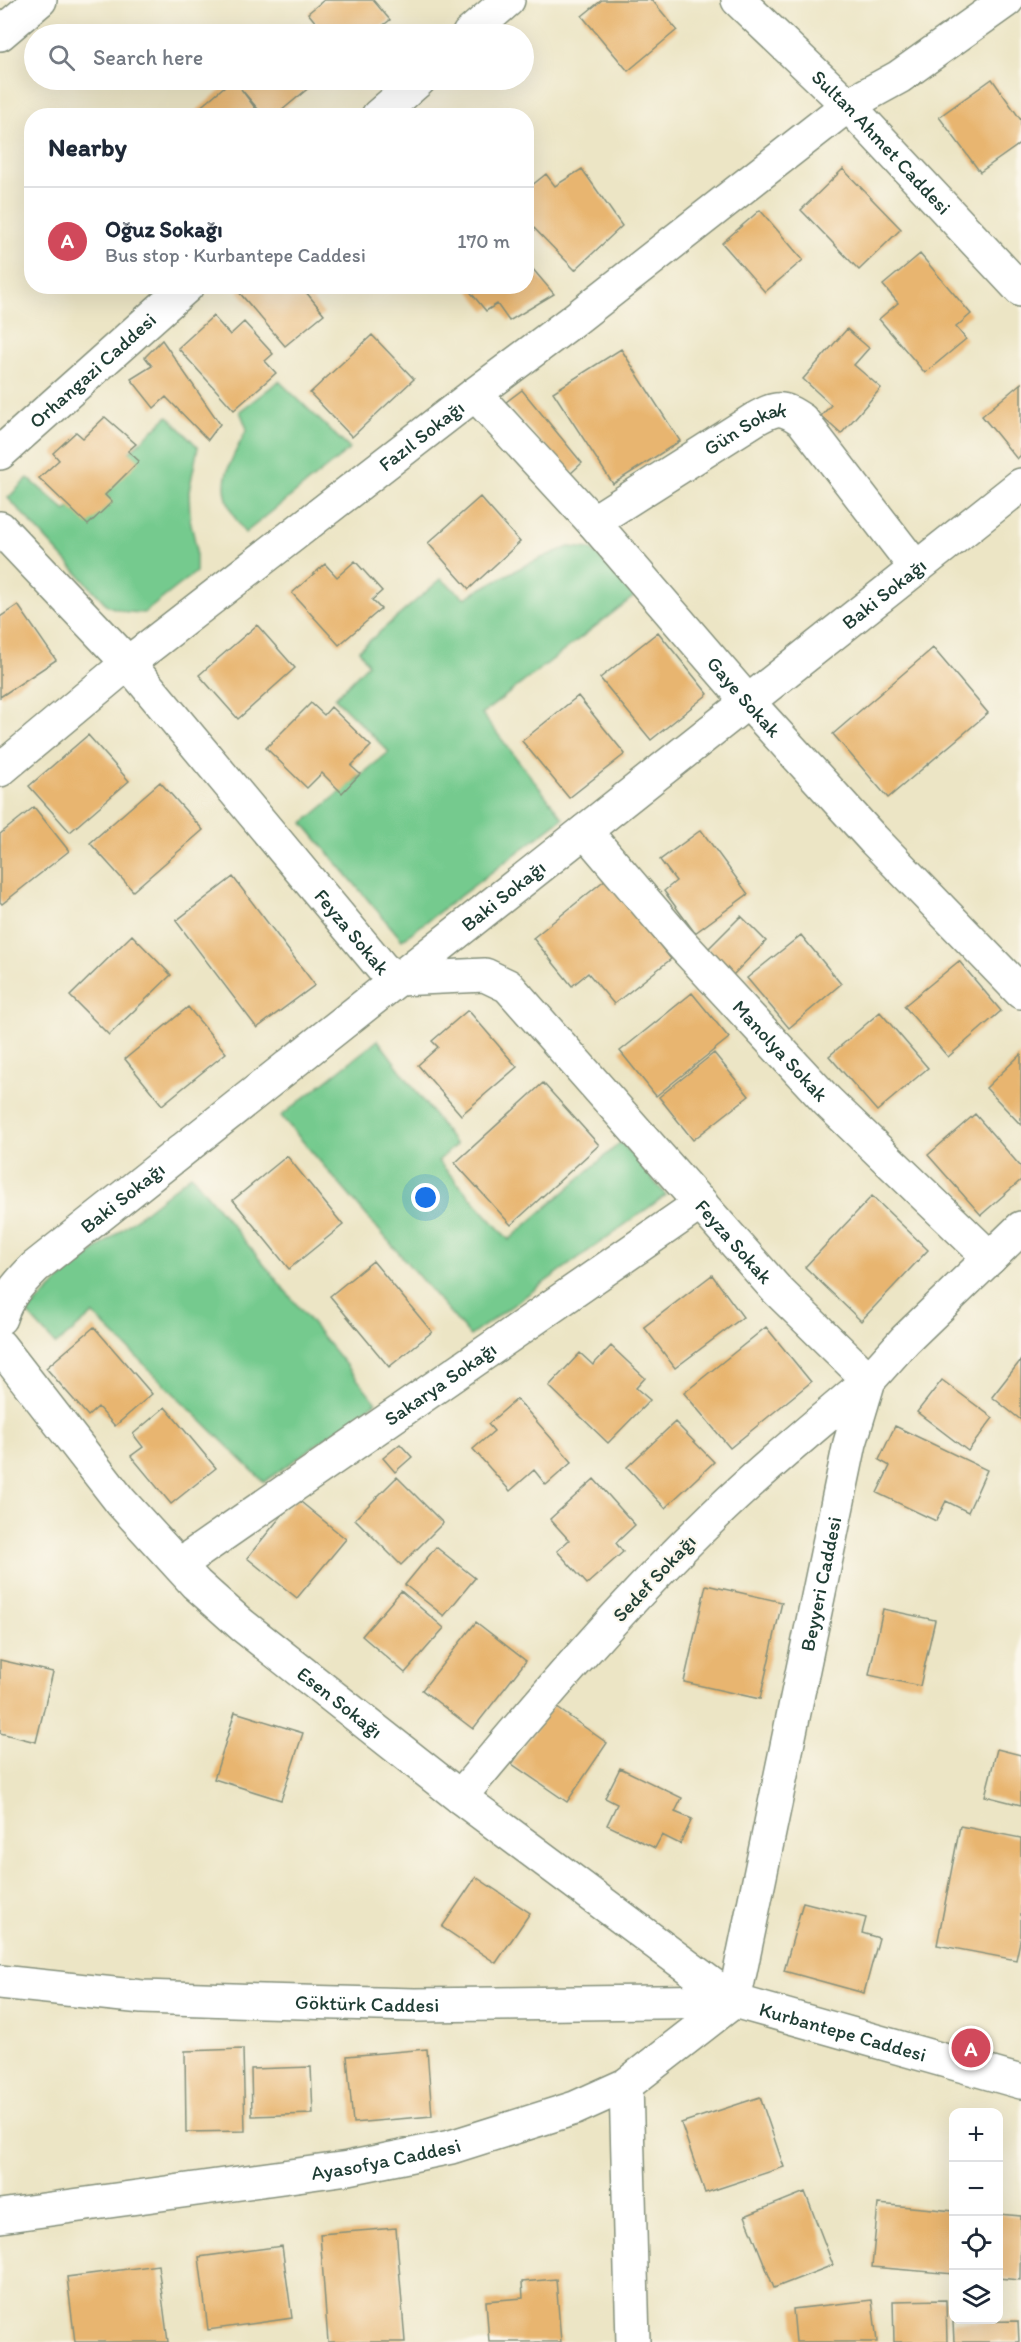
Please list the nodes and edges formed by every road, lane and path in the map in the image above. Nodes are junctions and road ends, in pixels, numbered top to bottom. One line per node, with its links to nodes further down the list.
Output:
1 (40, 0): 6 (street)
2 (508, 0): 5 (street)
3 (738, 0): 8 (street, Sultan Ahmet Caddesi)
4 (1007, 0): 8 (street, Fazıl Sokağı)
5 (480, 24)
6 (0, 34)
7 (407, 90): 9 (street)
8 (848, 105): 10 (street, Sultan Ahmet Caddesi); 12 (street, Fazıl Sokağı)
9 (387, 108)
10 (1021, 290)
11 (178, 294): 13 (street, Orhangazi Caddesi)
12 (475, 394): 15 (street, Gaye Sokak); 18 (street, Fazıl Sokağı)
13 (0, 453)
14 (1021, 485): 17 (street, Baki Sokağı)
15 (593, 522): 17 (street, Gün Sokak); 19 (street, Gaye Sokak)
16 (0, 528): 18 (street, Feyza Sokak)
17 (916, 568): 19 (street, Baki Sokağı)
18 (128, 663): 20 (street, Fazıl Sokağı); 22 (street, Feyza Sokak)
19 (748, 702): 21 (street, Baki Sokağı); 23 (street, Gaye Sokak)
20 (0, 770)
21 (585, 831): 22 (street, Baki Sokağı); 26 (street, Manolya Sokak)
22 (398, 979): 24 (street, Feyza Sokak); 27 (street, Baki Sokağı)
23 (1021, 992)
24 (701, 1203): 29 (street, Feyza Sokak); 30 (street, Sakarya Sokağı)
25 (1021, 1228): 26 (street, Beyyeri Caddesi)
26 (990, 1258): 29 (street, Beyyeri Caddesi)
27 (0, 1318)
28 (0, 1346): 30 (street, Esen Sokağı)
29 (868, 1380): 31 (street, Sedef Sokağı); 33 (street, Beyyeri Caddesi)
30 (179, 1565): 31 (street, Esen Sokağı)
31 (460, 1797): 33 (street, Esen Sokağı)
32 (0, 1982): 33 (street, Göktürk Caddesi)
33 (734, 2001): 34 (street, Kurbantepe Caddesi); 35 (street, Ayasofya Caddesi)
34 (1021, 2082)
35 (626, 2085): 36 (street, Ayasofya Caddesi); 37 (street)
36 (0, 2216)
37 (633, 2342)

